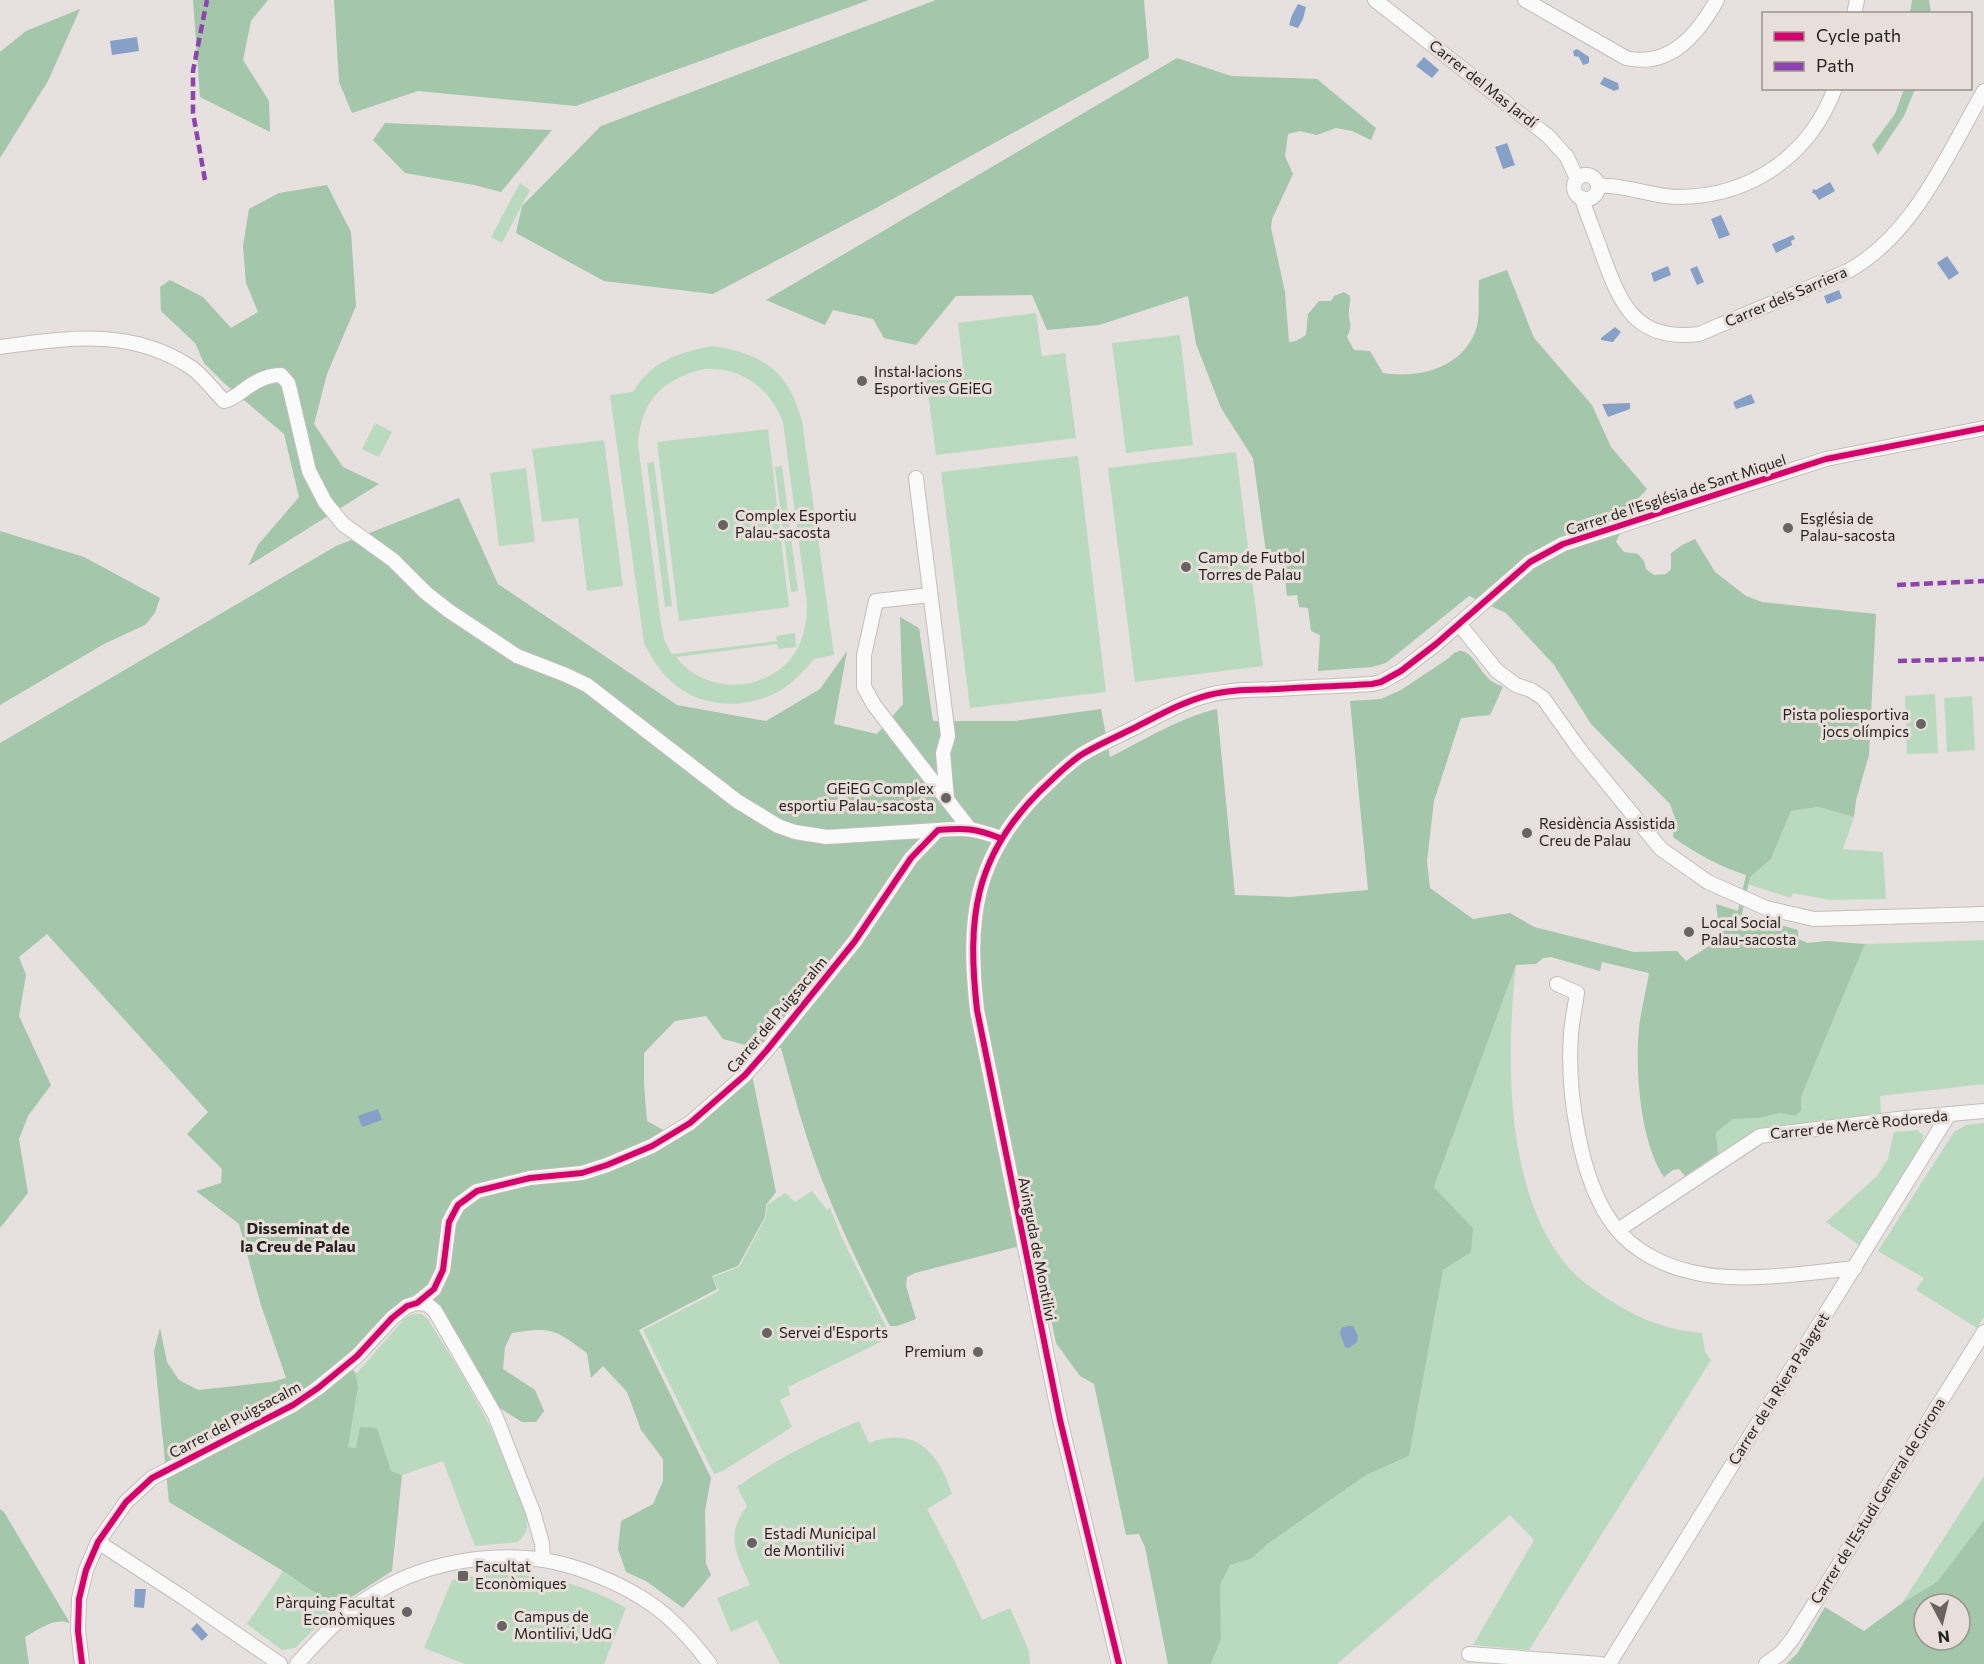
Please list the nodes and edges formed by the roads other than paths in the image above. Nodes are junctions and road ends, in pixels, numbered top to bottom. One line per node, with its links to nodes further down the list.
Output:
1 (1376, 0): 6 (street, Carrer del Mas Jardí)
2 (1525, 0): 3 (street)
3 (1717, 0)
4 (1834, 90): 7 (street)
5 (1984, 91): 8 (street, Carrer dels Sarriera)
6 (1577, 179): 7 (street); 8 (street)
7 (1598, 186): 8 (street)
8 (1582, 198)
9 (0, 347): 16 (street)
10 (1984, 428): 13 (street, Carrer de l'Església de Sant Miquel)
11 (916, 478): 12 (street)
12 (930, 595): 14 (street); 14 (street)
13 (1459, 624): 17 (street, Carrer de l'Església de Sant Miquel); 18 (street)
14 (946, 798): 15 (street)
15 (969, 828): 16 (street); 17 (street)
16 (938, 830): 24 (street, Carrer del Puigsacalm)
17 (1000, 838): 33 (street, Avinguda de Montilivi)
18 (1984, 914)
19 (1557, 984): 22 (street)
20 (1984, 1111): 21 (street, Carrer de Mercè Rodoreda)
21 (1949, 1114): 22 (street, Carrer de Mercè Rodoreda); 23 (street, Carrer de la Riera Palagret)
22 (1618, 1230): 23 (street)
23 (1855, 1268): 35 (street, Carrer de la Riera Palagret)
24 (417, 1302): 26 (street, Carrer del Puigsacalm); 27 (street)
25 (1984, 1332): 36 (street, Carrer de l'Estudi General de Girona)
26 (98, 1542): 29 (street, Carrer del Puigsacalm); 30 (street)
27 (543, 1560): 31 (street); 32 (street)
28 (1469, 1654): 34 (street)
29 (82, 1664)
30 (280, 1664)
31 (297, 1664)
32 (710, 1664)
33 (1119, 1664)
34 (1601, 1664)
35 (1609, 1664)
36 (1766, 1664)

